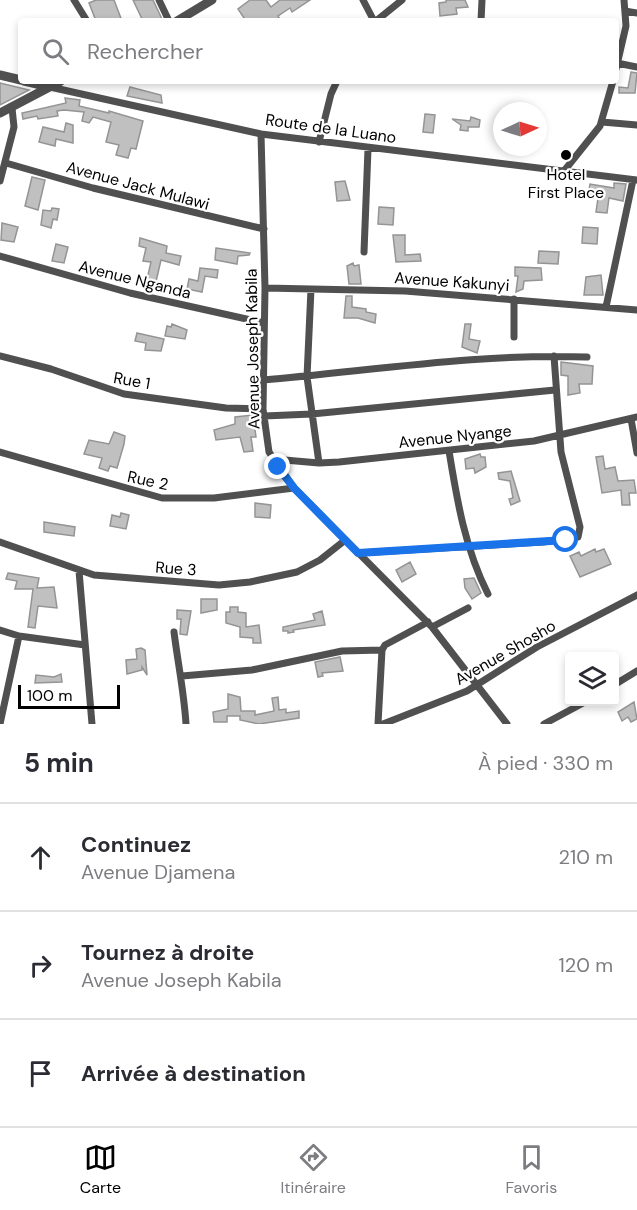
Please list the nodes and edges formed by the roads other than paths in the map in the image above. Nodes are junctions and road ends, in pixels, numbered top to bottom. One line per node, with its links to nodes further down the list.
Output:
1 (74, 0): 10 (street)
2 (159, 0): 11 (street)
3 (212, 0): 12 (street)
4 (363, 0): 13 (street)
5 (402, 0): 14 (street)
6 (482, 0): 15 (street)
7 (624, 0): 8 (street)
8 (626, 12): 9 (street); 16 (street)
9 (637, 13)
10 (85, 18)
11 (168, 18)
12 (182, 18)
13 (373, 18)
14 (379, 18)
15 (481, 18)
16 (619, 56)
17 (619, 67): 18 (street)
18 (637, 67)
19 (0, 75): 20 (street, Route de la Luano)
20 (18, 80)
21 (36, 84): 25 (street, Route de la Luano)
22 (56, 84): 25 (street)
23 (336, 84): 31 (street)
24 (612, 84): 28 (street)
25 (50, 87): 26 (street); 30 (street, Route de la Luano)
26 (12, 108): 27 (street); 33 (street)
27 (0, 113)
28 (602, 122): 29 (street); 34 (street)
29 (637, 125)
30 (261, 134): 31 (street, Route de la Luano); 37 (street, Avenue Joseph Kabila)
31 (319, 142): 32 (street, Route de la Luano)
32 (368, 149): 34 (street, Route de la Luano); 38 (street)
33 (6, 163): 36 (street); 37 (street, Avenue Jack Mulawi)
34 (564, 171): 35 (street, Route de la Luano)
35 (635, 180): 43 (street)
36 (0, 181)
37 (264, 229): 40 (street, Avenue Joseph Kabila)
38 (364, 252)
39 (0, 256): 45 (street, Avenue Nganda)
40 (265, 288): 41 (street, Avenue Kakunyi); 45 (street, Avenue Joseph Kabila)
41 (311, 289): 42 (street, Avenue Kakunyi); 50 (street)
42 (514, 299): 43 (street, Avenue Kakunyi); 46 (street)
43 (606, 307): 44 (street, Avenue Kakunyi)
44 (637, 310)
45 (264, 323): 51 (street, Avenue Joseph Kabila)
46 (514, 337)
47 (0, 356): 53 (street, Rue 1)
48 (554, 356): 49 (street); 50 (street); 52 (street)
49 (587, 357)
50 (307, 376): 51 (street); 54 (street)
51 (263, 380): 53 (street, Avenue Joseph Kabila)
52 (555, 390): 54 (street, Rue 1); 56 (street)
53 (264, 412): 54 (street, Rue 1); 60 (street, Avenue Joseph Kabila)
54 (312, 414): 61 (street)
55 (634, 418): 56 (street, Avenue Nyange); 59 (street)
56 (560, 435): 57 (street, Avenue Nyange); 65 (street)
57 (449, 450): 61 (street, Avenue Nyange); 65 (street)
58 (0, 452): 62 (street, Rue 2)
59 (637, 453)
60 (273, 459): 61 (street, Avenue Nyange); 62 (street, Avenue Joseph Kabila)
61 (319, 463)
62 (294, 488): 63 (street, Avenue Joseph Kabila)
63 (344, 541): 66 (street, Avenue Joseph Kabila); 67 (street, Rue 3)
64 (0, 542): 67 (street, Rue 3)
65 (468, 545): 66 (street); 68 (street)
66 (358, 553): 71 (street, Avenue Joseph Kabila)
67 (79, 571): 75 (street)
68 (488, 594)
69 (637, 594): 80 (street, Avenue Shosho)
70 (468, 608): 71 (street)
71 (430, 625): 76 (street); 80 (street, Avenue Joseph Kabila)
72 (0, 630): 74 (street)
73 (174, 632): 78 (street)
74 (19, 636): 75 (street); 82 (street)
75 (85, 645): 83 (street)
76 (382, 650): 78 (street); 85 (street)
77 (637, 671): 79 (street)
78 (182, 676): 84 (street)
79 (619, 682)
80 (478, 685): 86 (street, Avenue Shosho); 87 (street, Avenue Joseph Kabila)
81 (578, 706): 88 (street)
82 (0, 724)
83 (92, 724)
84 (186, 724)
85 (378, 724)
86 (383, 724)
87 (507, 724)
88 (544, 724)

